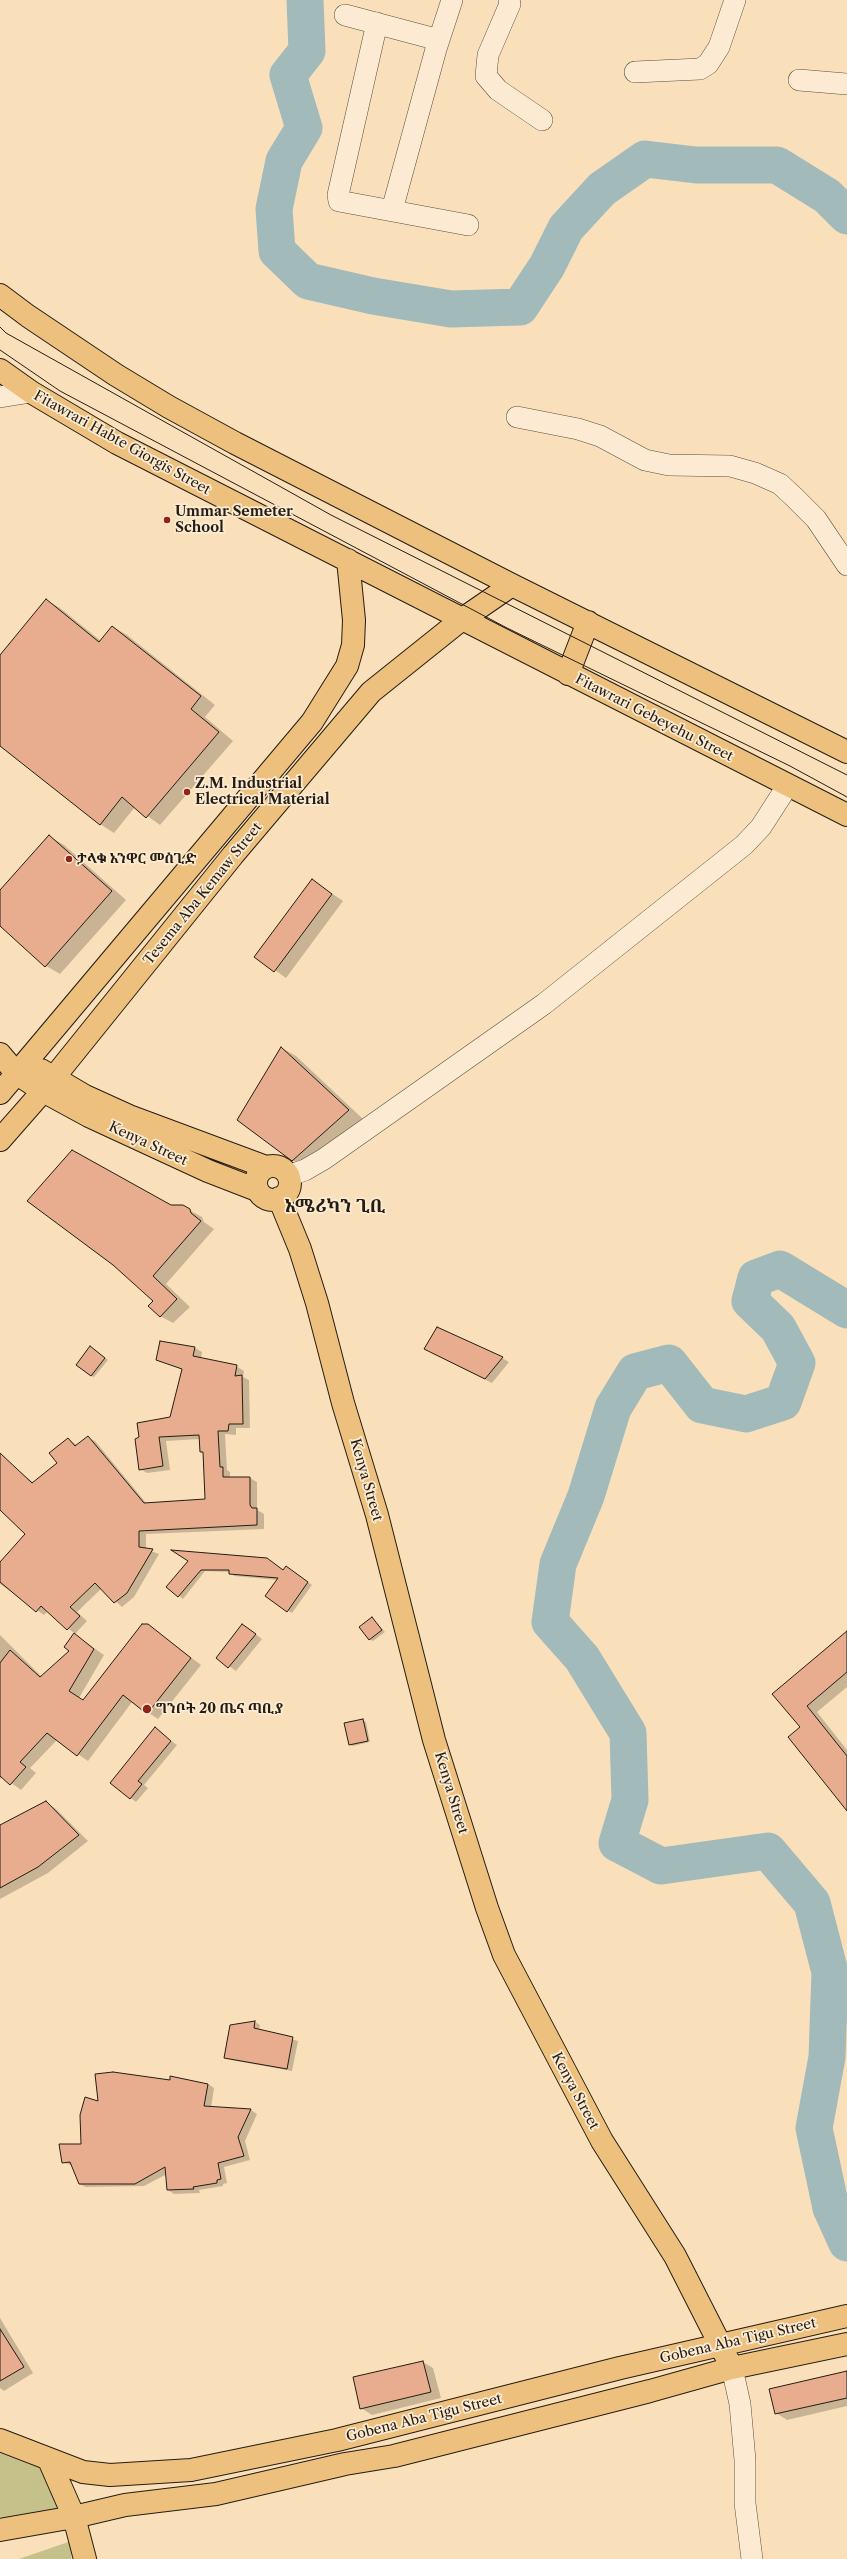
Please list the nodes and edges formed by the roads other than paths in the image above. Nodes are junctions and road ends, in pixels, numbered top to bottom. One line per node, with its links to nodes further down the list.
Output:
1 (452, 0): 6 (street)
2 (509, 0): 10 (street)
3 (735, 0): 7 (street)
4 (345, 15): 5 (street)
5 (377, 23): 6 (street); 11 (street)
6 (439, 40): 11 (street)
7 (635, 72)
8 (799, 80): 9 (street)
9 (847, 84)
10 (542, 120)
11 (392, 210): 12 (street)
12 (468, 225)
13 (0, 295): 20 (main road)
14 (0, 370): 15 (main road, Fitawrari Habte Giorgis Street)
15 (31, 392): 16 (street); 18 (main road, Fitawrari Habte Giorgis Street)
16 (0, 397)
17 (518, 417): 19 (street)
18 (348, 560): 21 (main road, Fitawrari Habte Giorgis Street); 28 (main road, Tesema Aba Kemaw Street)
19 (847, 565)
20 (512, 585): 21 (main road, Tesema Aba Kemaw Street); 22 (main road)
21 (461, 620): 23 (main road, Fitawrari Gebeyehu Street); 29 (main road, Tesema Aba Kemaw Street)
22 (588, 622): 23 (main road); 24 (main road)
23 (568, 674): 25 (main road, Fitawrari Gebeyehu Street)
24 (847, 752)
25 (788, 785): 26 (main road, Fitawrari Gebeyehu Street); 33 (street)
26 (847, 815)
27 (0, 1053): 28 (main road)
28 (22, 1067): 29 (main road); 30 (main road, Tesema Aba Kemaw Street)
29 (48, 1085): 31 (main road, Tesema Aba Kemaw Street); 32 (main road); 34 (main road, Kenya Street)
30 (0, 1093)
31 (0, 1140)
32 (266, 1167): 33 (main road); 34 (main road)
33 (288, 1176): 35 (main road)
34 (257, 1190): 35 (main road)
35 (279, 1198): 38 (main road, Kenya Street)
36 (847, 2316): 38 (main road, Gobena Aba Tigu Street)
37 (847, 2344): 39 (main road, Gobena Aba Tigu Street)
38 (722, 2346): 39 (main road, Kenya Street); 41 (main road, Gobena Aba Tigu Street)
39 (732, 2368): 43 (main road, Gobena Aba Tigu Street); 47 (street)
40 (0, 2440): 42 (main road, Gobena Aba Tigu Street)
41 (337, 2440): 42 (main road, Gobena Aba Tigu Street); 43 (main road)
42 (49, 2460): 44 (main road)
43 (345, 2464): 44 (main road, Gobena Aba Tigu Street)
44 (74, 2517): 45 (main road, Gobena Aba Tigu Street); 46 (main road)
45 (0, 2530)
46 (85, 2559)
47 (752, 2559)

